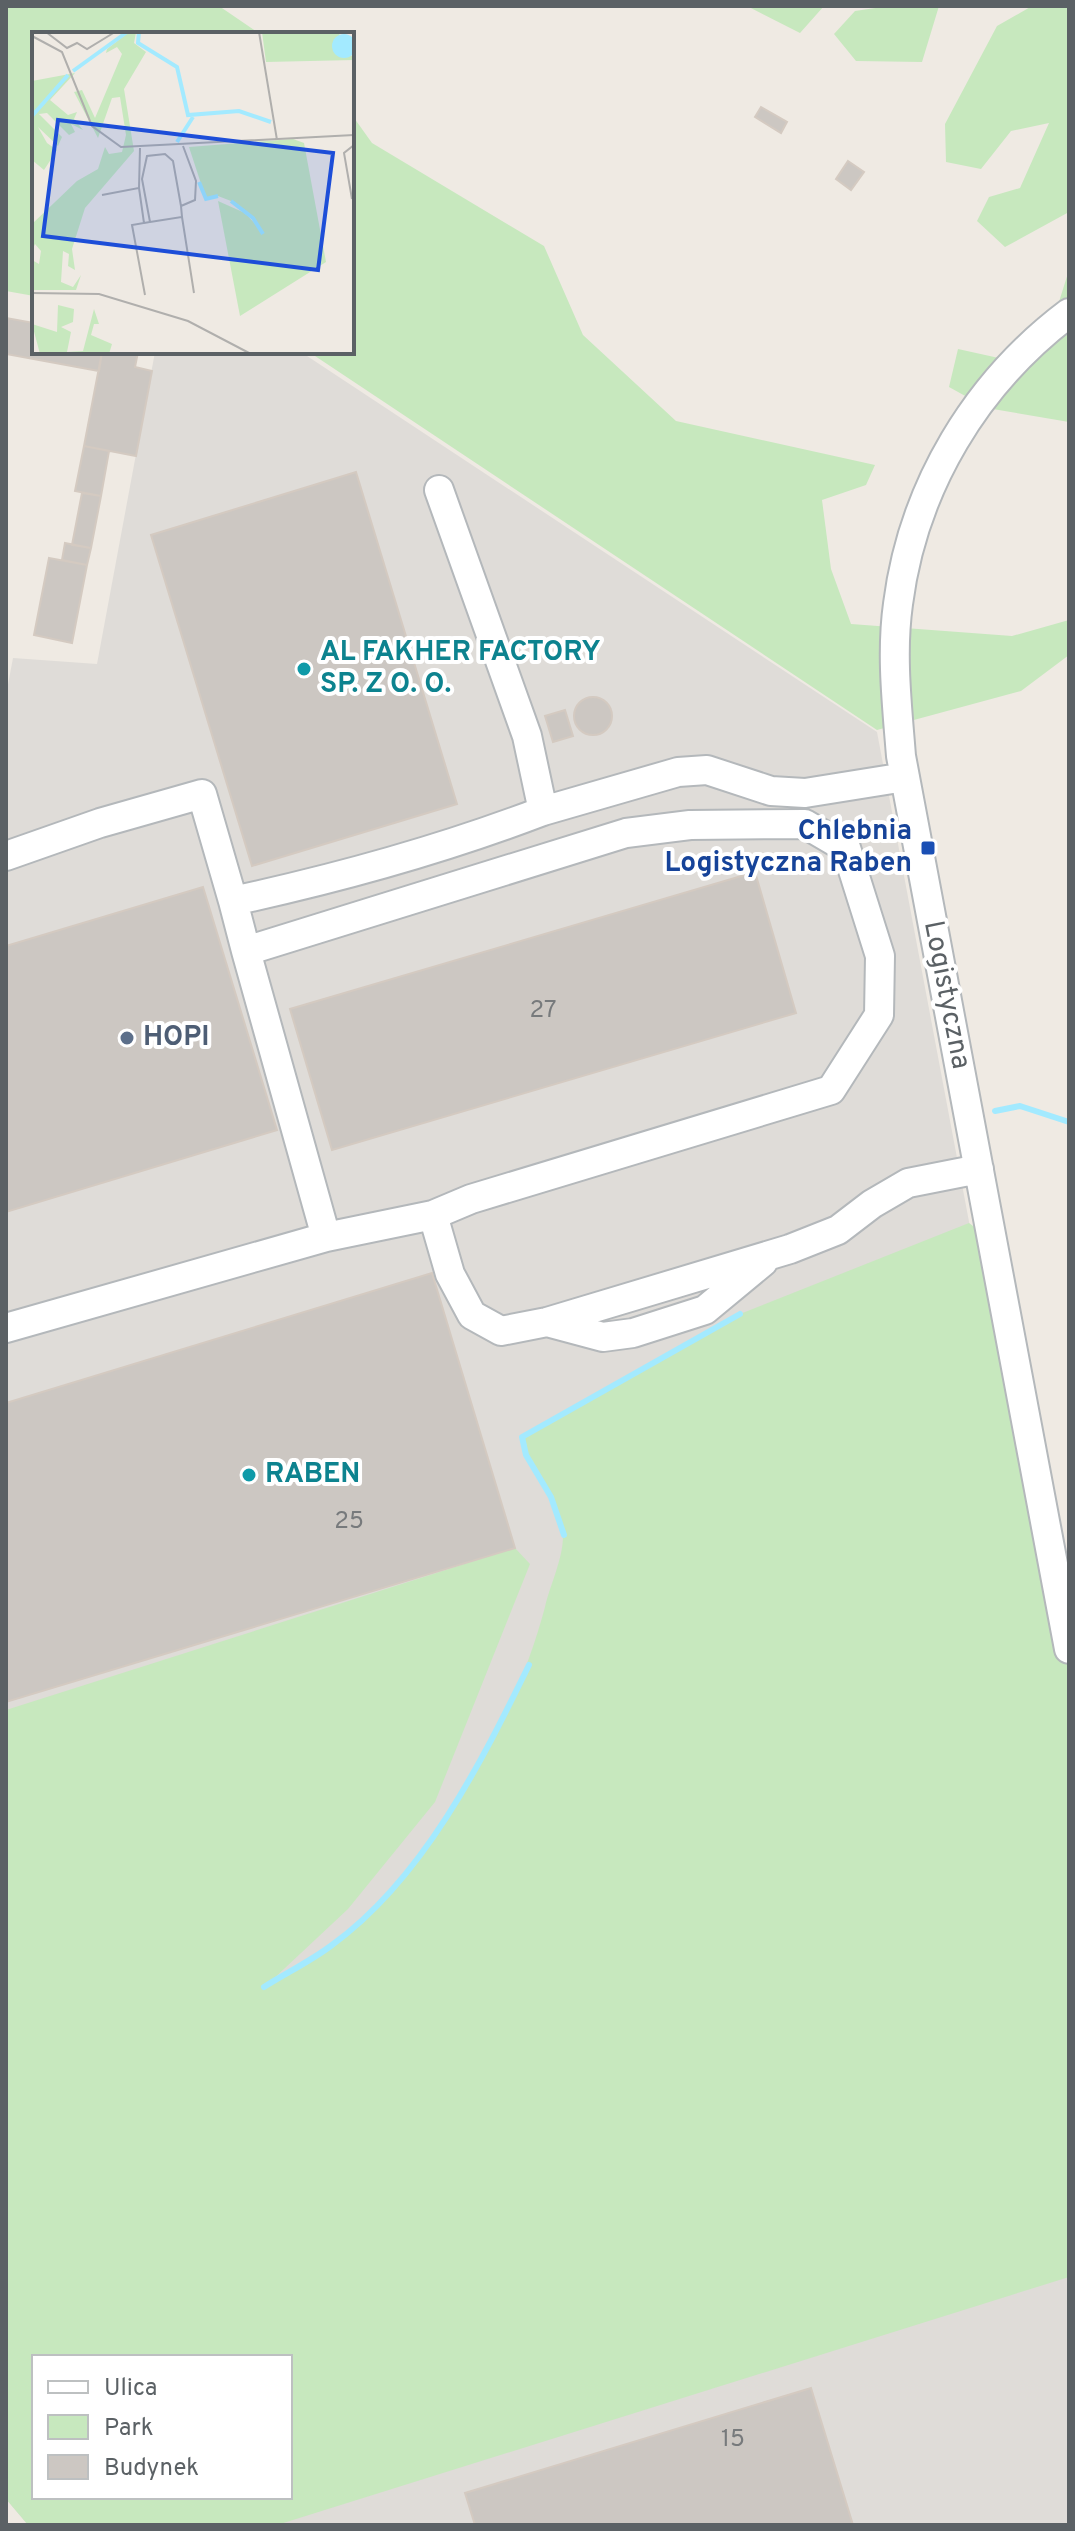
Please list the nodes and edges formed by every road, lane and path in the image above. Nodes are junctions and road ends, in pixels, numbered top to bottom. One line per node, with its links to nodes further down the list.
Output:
1 (1069, 313): 3 (street, Logistyczna)
2 (439, 490): 4 (street)
3 (905, 777): 4 (street); 8 (street, Logistyczna)
4 (543, 811): 6 (street)
5 (6, 856): 6 (street)
6 (233, 901): 7 (street)
7 (246, 951): 9 (street); 10 (street)
8 (979, 1169): 9 (street); 12 (street, Logistyczna)
9 (433, 1215): 10 (street)
10 (326, 1237): 11 (street)
11 (6, 1328)
12 (1069, 1649)

